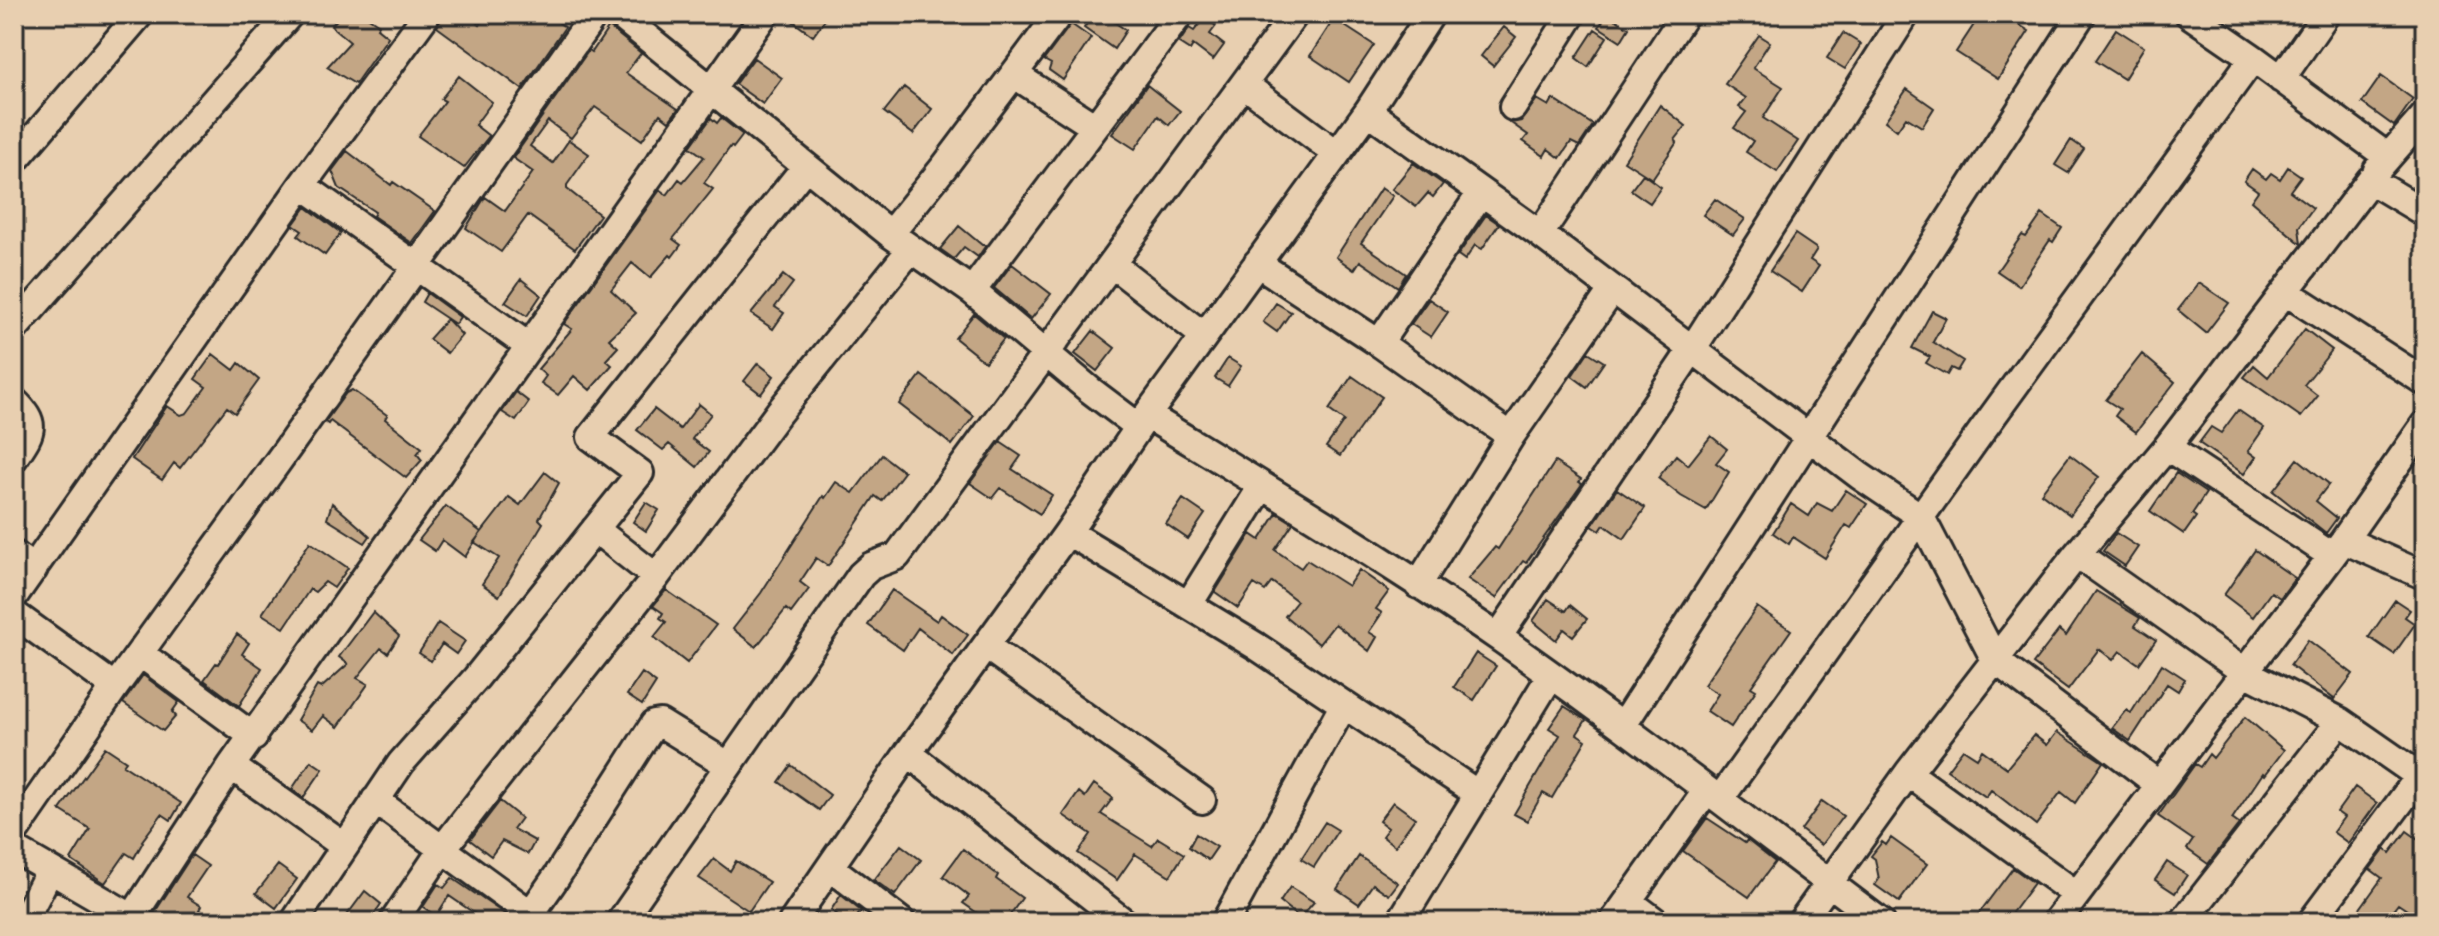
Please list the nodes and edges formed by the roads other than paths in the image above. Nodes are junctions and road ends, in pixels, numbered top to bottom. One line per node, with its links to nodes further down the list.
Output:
1 (140, 14): 28 (street)
2 (290, 14): 42 (street)
3 (427, 14): 31 (street)
4 (595, 14): 38 (street)
5 (618, 14): 21 (street)
6 (765, 14): 21 (street)
7 (1059, 14): 18 (street)
8 (1180, 14): 25 (street)
9 (1295, 14): 20 (street)
10 (1431, 14): 23 (street)
11 (1572, 14): 22 (street)
12 (1685, 14): 34 (street)
13 (1906, 14): 46 (street)
14 (2082, 14): 53 (street)
15 (2189, 14): 17 (street)
16 (2326, 14): 19 (street)
17 (2253, 58): 19 (street); 57 (street)
18 (1015, 75): 25 (street); 35 (street)
19 (2281, 79): 27 (street)
20 (1245, 85): 26 (street); 37 (street)
21 (710, 90): 29 (street); 45 (street)
22 (1513, 107)
23 (1368, 111): 26 (street); 32 (street)
24 (2425, 115): 27 (street)
25 (1095, 127): 40 (street)
26 (1336, 153): 36 (street)
27 (2388, 157): 30 (street)
28 (14, 161)
29 (806, 166): 35 (street); 58 (street)
30 (2370, 180): 33 (street); 41 (street)
31 (302, 185): 38 (street); 62 (street)
32 (1481, 193): 34 (street); 44 (street)
33 (2425, 213)
34 (1540, 234): 39 (street)
35 (900, 242): 40 (street); 64 (street)
36 (1257, 263): 43 (street); 44 (street)
37 (1112, 264): 43 (street); 47 (street)
38 (416, 266): 45 (street); 71 (street)
39 (1613, 289): 46 (street); 52 (street)
40 (972, 291): 47 (street)
41 (2286, 292): 48 (street); 54 (street)
42 (14, 329)
43 (1204, 336): 50 (street)
44 (1379, 343): 52 (street)
45 (527, 345): 79 (street)
46 (1693, 348): 53 (street); 69 (street)
47 (1046, 353): 50 (street); 81 (street)
48 (2425, 382)
49 (14, 401): 55 (street)
50 (1143, 421): 56 (street); 59 (street)
51 (2425, 424): 60 (street)
52 (1511, 436): 65 (street)
53 (1809, 438): 57 (street); 78 (street)
54 (2167, 447): 60 (street); 61 (street)
55 (14, 458)
56 (1262, 486): 65 (street); 67 (street)
57 (1921, 517): 72 (street); 87 (street)
58 (595, 529): 64 (street); 88 (street)
59 (1068, 532): 67 (street); 70 (street)
60 (2338, 548): 63 (street); 73 (street)
61 (2077, 554): 72 (street); 73 (street)
62 (24, 561): 66 (street)
63 (2425, 576)
64 (656, 577): 93 (street)
65 (1418, 585): 69 (street)
66 (14, 596)
67 (1189, 604): 76 (street)
68 (14, 614): 75 (street)
69 (1498, 637): 74 (street)
70 (986, 646): 80 (street); 89 (street)
71 (141, 654): 75 (street); 79 (street)
72 (1995, 660): 83 (street); 85 (street)
73 (2243, 671): 77 (street); 85 (street)
74 (1551, 675): 78 (street); 86 (street)
75 (115, 687): 90 (street)
76 (1343, 706): 86 (street); 107 (street)
77 (2340, 721): 84 (street); 113 (street)
78 (1623, 725): 87 (street)
79 (254, 737): 82 (street)
80 (908, 753): 94 (street); 106 (street)
81 (728, 765): 99 (street); 103 (street)
82 (231, 766): 91 (street); 95 (street)
83 (1908, 773): 96 (street); 97 (street)
84 (2422, 779): 114 (street)
85 (2158, 784): 97 (street)
86 (1478, 794): 108 (street)
87 (1714, 794): 96 (street); 98 (street)
88 (375, 800): 91 (street); 93 (street)
89 (1202, 800)
90 (14, 833)
91 (344, 846): 101 (street)
92 (14, 849): 95 (street)
93 (441, 851): 99 (street); 102 (street)
94 (830, 867): 104 (street); 105 (street)
95 (50, 870): 100 (street)
96 (1830, 883): 110 (street); 111 (street)
97 (2076, 894): 112 (street)
98 (1621, 911): 109 (street)
99 (533, 919)
100 (23, 922)
101 (294, 922)
102 (393, 922)
103 (620, 922)
104 (792, 922)
105 (902, 922)
106 (1124, 922)
107 (1225, 922)
108 (1400, 922)
109 (1656, 922)
110 (1801, 922)
111 (1881, 922)
112 (2056, 922)
113 (2183, 922)
114 (2311, 922)

